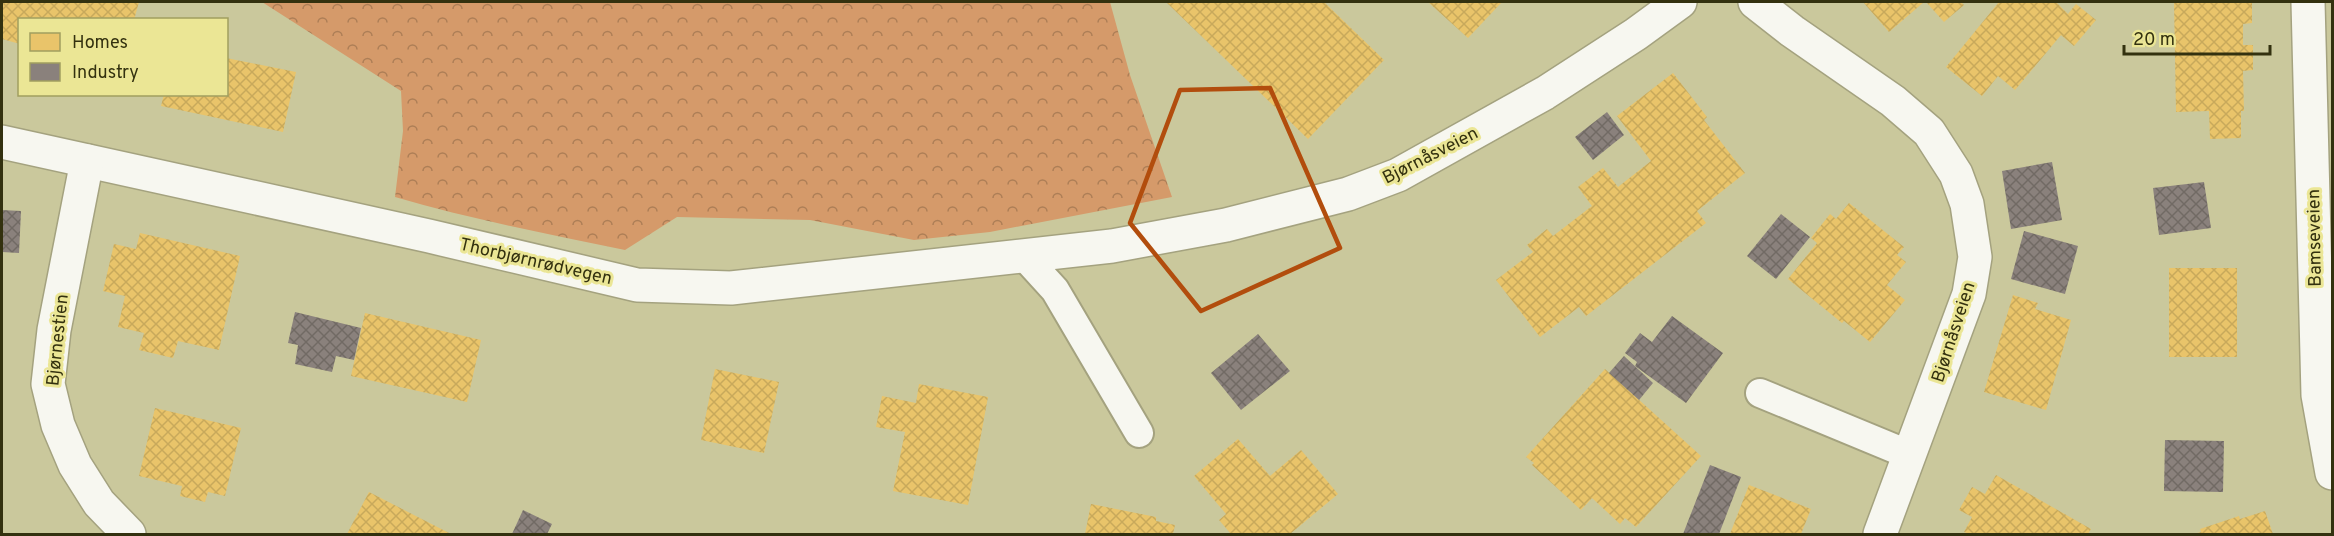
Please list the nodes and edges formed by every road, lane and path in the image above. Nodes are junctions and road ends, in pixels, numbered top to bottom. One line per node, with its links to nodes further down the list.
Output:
1 (1680, 2): 6 (street, Bjørnåsveien)
2 (1755, 2): 11 (street, Bjørnåsveien)
3 (2308, 2): 8 (street, Bamseveien)
4 (2, 142): 5 (street, Thorbjørnrødvegen)
5 (87, 161): 7 (street, Thorbjørnrødvegen); 13 (street, Bjørnestien)
6 (1078, 249): 7 (street, Thorbjørnrødvegen)
7 (1023, 255): 10 (lane)
8 (2324, 328): 12 (street, Bamseveien)
9 (1760, 393): 11 (lane)
10 (1139, 433)
11 (1910, 455): 14 (street, Bjørnåsveien)
12 (2332, 473)
13 (129, 534)
14 (1880, 534)

